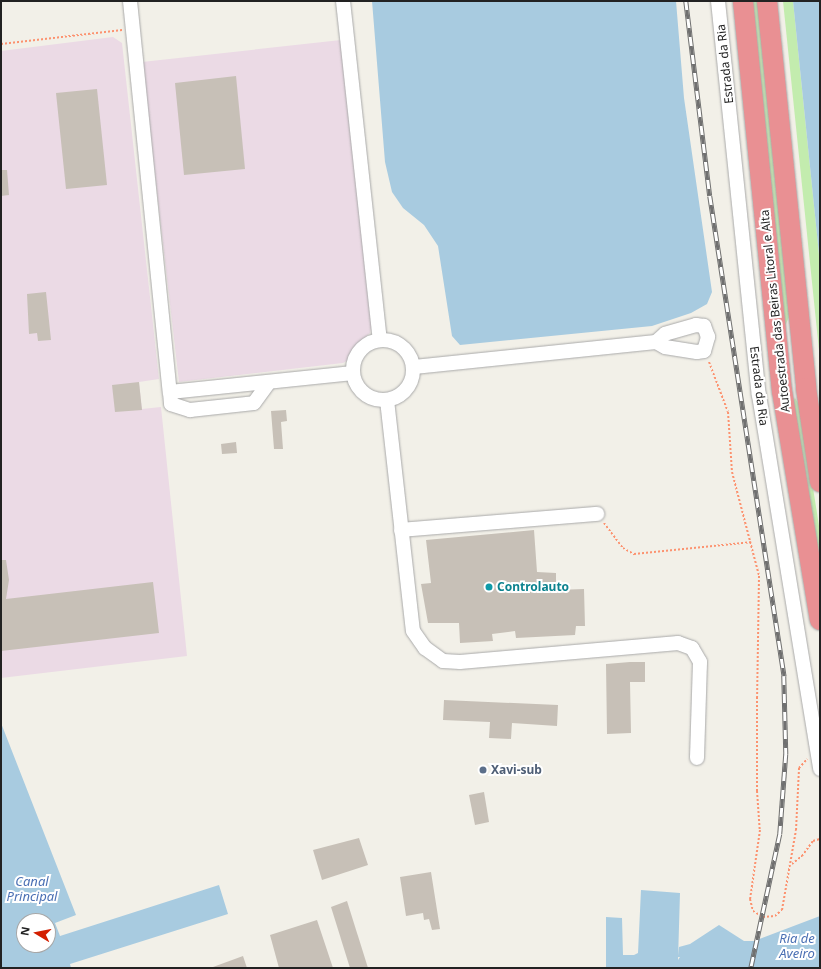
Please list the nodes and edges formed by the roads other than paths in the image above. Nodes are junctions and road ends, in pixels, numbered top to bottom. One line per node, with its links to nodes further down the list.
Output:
1 (130, 1): 11 (street)
2 (343, 1): 6 (street)
3 (718, 1): 18 (street, Estrada da Ria)
4 (743, 1): 16 (highway, Autoestrada das Beiras Litoral e Alta)
5 (767, 1): 13 (highway, Autoestrada das Beiras Litoral e Alta)
6 (380, 340): 8 (street); 9 (street)
7 (656, 342): 7 (street); 8 (street)
8 (414, 367): 12 (street)
9 (353, 373): 10 (street); 12 (street)
10 (269, 382): 11 (street); 11 (street)
11 (170, 392)
12 (387, 400): 15 (street)
13 (820, 482)
14 (597, 514): 15 (street)
15 (401, 530): 17 (street)
16 (820, 620)
17 (697, 758)
18 (820, 769)

